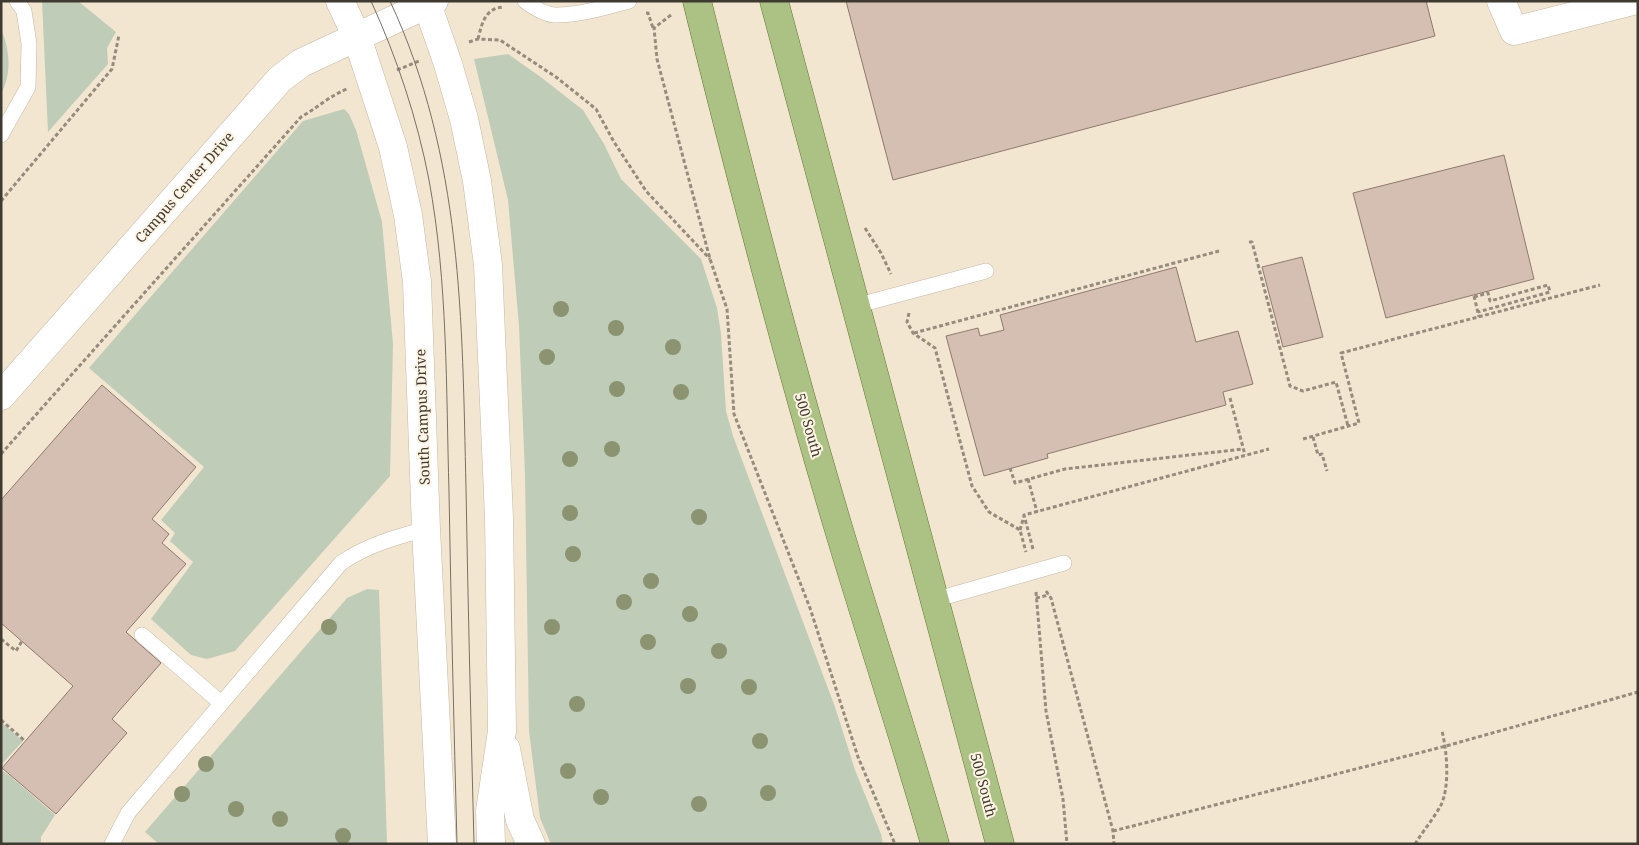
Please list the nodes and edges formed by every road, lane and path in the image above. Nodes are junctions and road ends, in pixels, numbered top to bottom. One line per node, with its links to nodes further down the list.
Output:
1 (17, 1): 15 (lane)
2 (340, 1): 12 (street, South Campus Drive)
3 (525, 1): 4 (lane)
4 (629, 1)
5 (697, 1): 67 (main road, 500 South)
6 (774, 1): 22 (main road, 500 South)
7 (1501, 1): 8 (street)
8 (1633, 1)
9 (429, 2): 12 (street, Campus Center Drive); 13 (street)
10 (673, 14): 19 (path)
11 (119, 35): 16 (path)
12 (357, 37): 14 (street, South Campus Drive); 27 (street, Campus Center Drive)
13 (444, 52): 14 (path); 19 (path); 57 (street)
14 (372, 79): 34 (path); 41 (street, South Campus Drive)
15 (1, 135)
16 (1, 201)
17 (1249, 242): 29 (path)
18 (1219, 251): 26 (path)
19 (710, 259): 66 (path)
20 (986, 271): 22 (lane)
21 (1600, 285): 25 (path)
22 (855, 306): 50 (main road, 500 South)
23 (910, 308): 26 (path)
24 (1478, 312): 24 (path); 25 (path)
25 (1479, 317): 29 (path)
26 (913, 333): 42 (path)
27 (1, 396)
28 (1230, 398): 32 (path)
29 (1348, 426): 30 (path)
30 (1313, 437): 31 (path); 37 (path)
31 (1303, 439)
32 (1243, 449): 35 (path); 38 (path)
33 (1269, 449): 35 (path)
34 (1, 454)
35 (1245, 455): 39 (path)
36 (1010, 468): 38 (path)
37 (1327, 471)
38 (1028, 480): 39 (path)
39 (1037, 512): 40 (path)
40 (1024, 515): 42 (path); 43 (path)
41 (426, 529): 55 (lane); 63 (street, South Campus Drive)
42 (1020, 530): 44 (path)
43 (1033, 550)
44 (1026, 551)
45 (1064, 563): 50 (lane)
46 (1043, 586): 48 (path)
47 (1036, 588): 49 (path)
48 (1049, 595): 49 (path); 61 (path)
49 (1036, 598): 69 (path)
50 (934, 600): 68 (main road, 500 South)
51 (142, 635): 55 (lane)
52 (1, 639): 53 (path)
53 (22, 641)
54 (1638, 692): 60 (path)
55 (221, 703): 62 (lane)
56 (1, 720): 59 (path)
57 (502, 731): 64 (street); 65 (street)
58 (1442, 731): 60 (path)
59 (25, 741)
60 (1446, 746): 61 (path); 71 (path)
61 (1113, 831): 70 (path)
62 (112, 844)
63 (442, 844)
64 (491, 844)
65 (531, 844)
66 (895, 844)
67 (935, 844)
68 (1000, 844)
69 (1067, 844)
70 (1114, 844)
71 (1415, 844)

